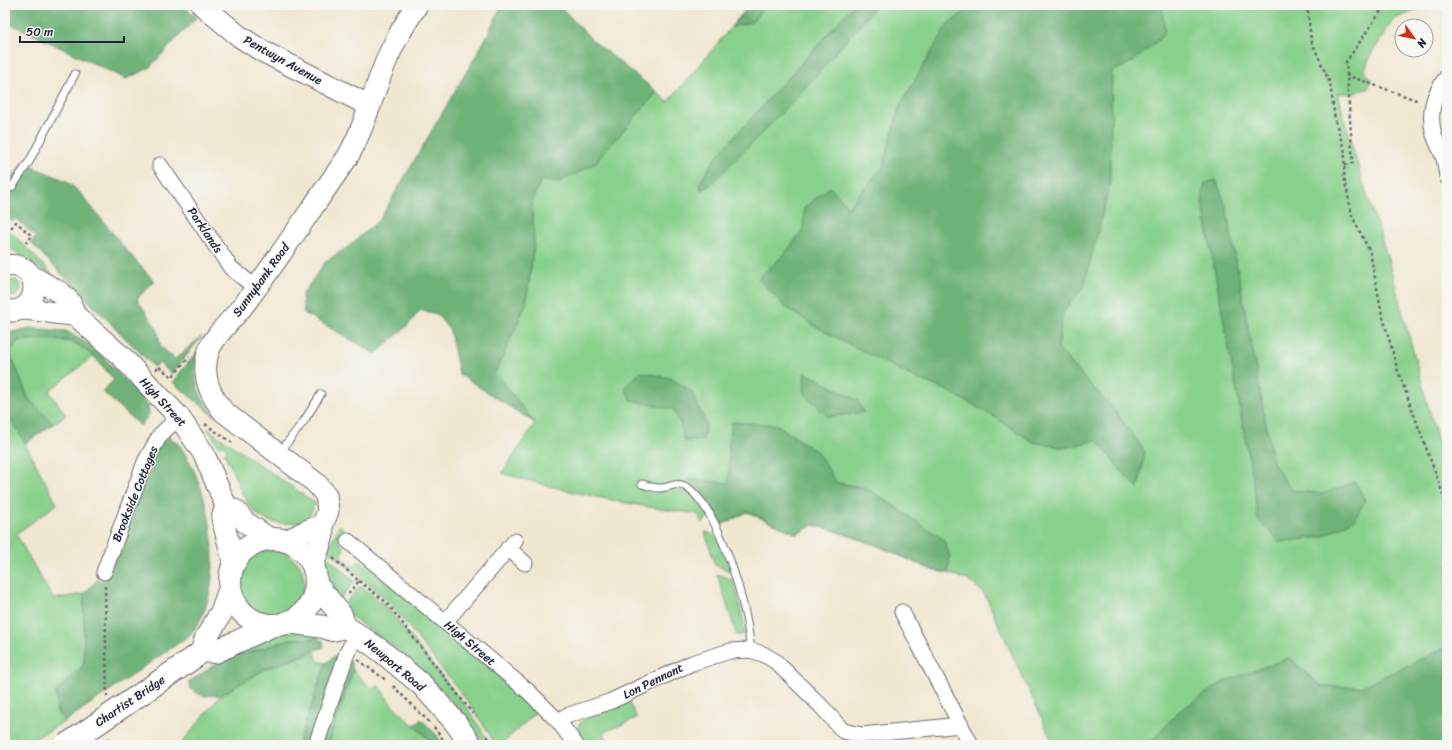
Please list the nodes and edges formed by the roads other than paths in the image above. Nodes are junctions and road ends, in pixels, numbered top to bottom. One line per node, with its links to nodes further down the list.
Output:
1 (202, 5): 5 (street, Pentwyn Avenue)
2 (417, 5): 5 (street, Sunnybank Road)
3 (75, 74): 9 (lane)
4 (1447, 77): 6 (street)
5 (370, 106): 12 (street, Sunnybank Road)
6 (1446, 158): 8 (street)
7 (160, 165): 12 (street, Parklands)
8 (1447, 178)
9 (5, 190)
10 (8, 262): 11 (street, High Street)
11 (31, 276): 13 (street); 14 (street, High Street)
12 (256, 288): 17 (street, Sunnybank Road)
13 (10, 311): 14 (street)
14 (75, 314): 16 (street, High Street)
15 (321, 394): 17 (lane)
16 (179, 418): 19 (street, High Street); 26 (street, Brookside Cottages)
17 (279, 454): 20 (street, Sunnybank Road)
18 (642, 484): 32 (lane)
19 (226, 506): 21 (street, High Street); 24 (street, High Street)
20 (322, 526): 21 (street); 25 (street, Sunnybank Road)
21 (277, 540): 24 (main road); 25 (main road)
22 (351, 549): 29 (street, High Street)
23 (525, 563): 29 (street)
24 (234, 564): 27 (main road)
25 (319, 568): 30 (main road); 31 (main road, Newport Road)
26 (104, 572)
27 (230, 588): 30 (main road); 33 (main road)
28 (902, 612): 35 (street)
29 (444, 622): 34 (street, High Street)
30 (280, 624): 31 (main road); 33 (main road)
31 (351, 630): 36 (main road, Newport Road); 39 (street)
32 (750, 650): 34 (street, Lon Pennant); 37 (street, Lon Pennant)
33 (199, 654): 38 (main road, Chartist Bridge, bridge)
34 (559, 722): 40 (street, High Street)
35 (961, 725): 37 (street, Lon Pennant); 41 (street)
36 (478, 739)
37 (850, 739)
38 (66, 745)
39 (316, 745)
40 (576, 745)
41 (971, 745)

